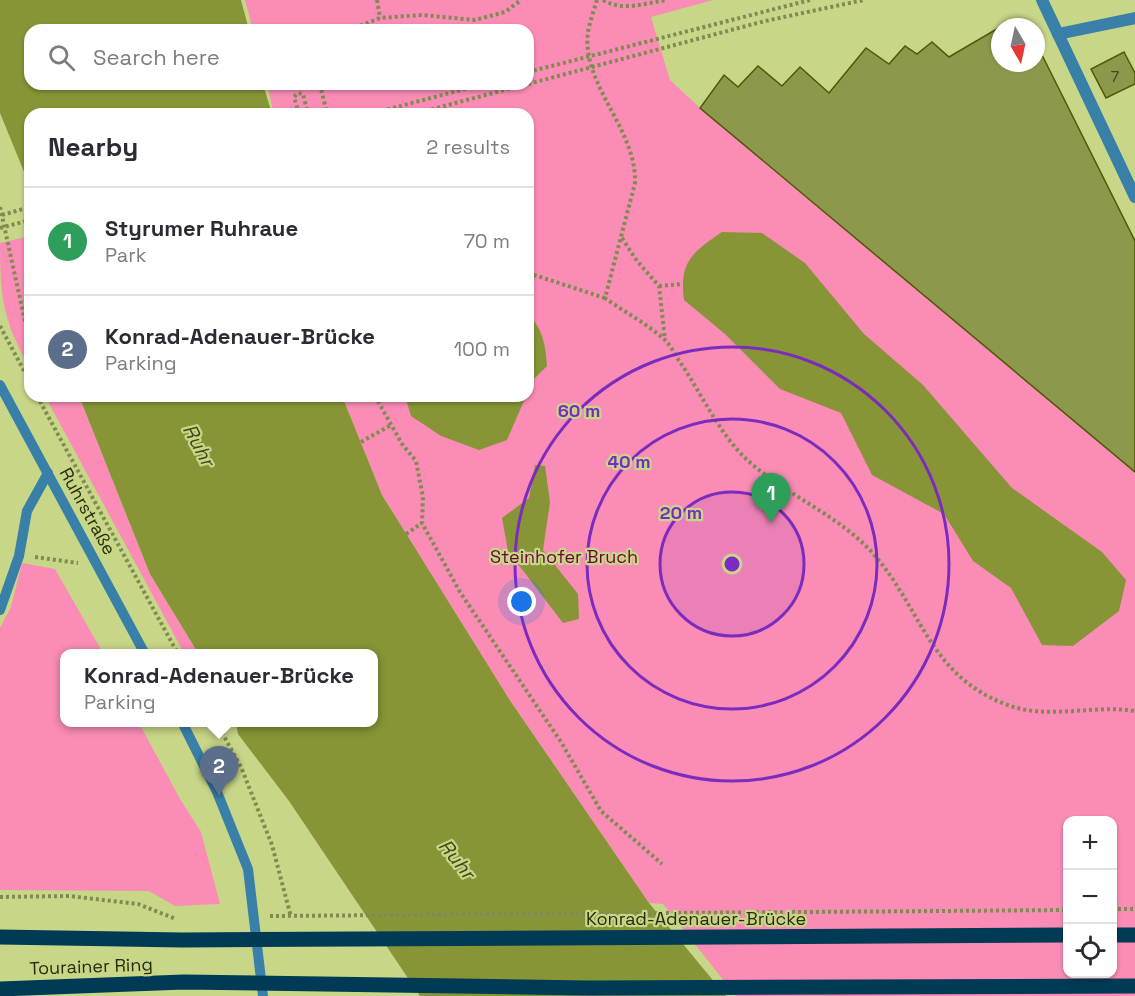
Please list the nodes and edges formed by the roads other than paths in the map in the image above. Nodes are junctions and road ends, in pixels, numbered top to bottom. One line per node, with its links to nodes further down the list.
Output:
1 (1042, 0): 3 (street)
2 (1135, 18): 3 (street)
3 (1058, 34): 4 (street)
4 (1135, 197)
5 (0, 385): 6 (lane, Ruhrstraße)
6 (48, 472): 7 (lane); 8 (lane, Ruhrstraße)
7 (0, 610)
8 (142, 649)
9 (184, 727): 16 (lane)
10 (1063, 935): 13 (main road, Konrad-Adenauer-Brücke)
11 (1117, 935): 12 (main road)
12 (1135, 935)
13 (0, 937)
14 (1135, 986): 15 (main road, Tourainer Ring)
15 (0, 989)
16 (263, 996)

